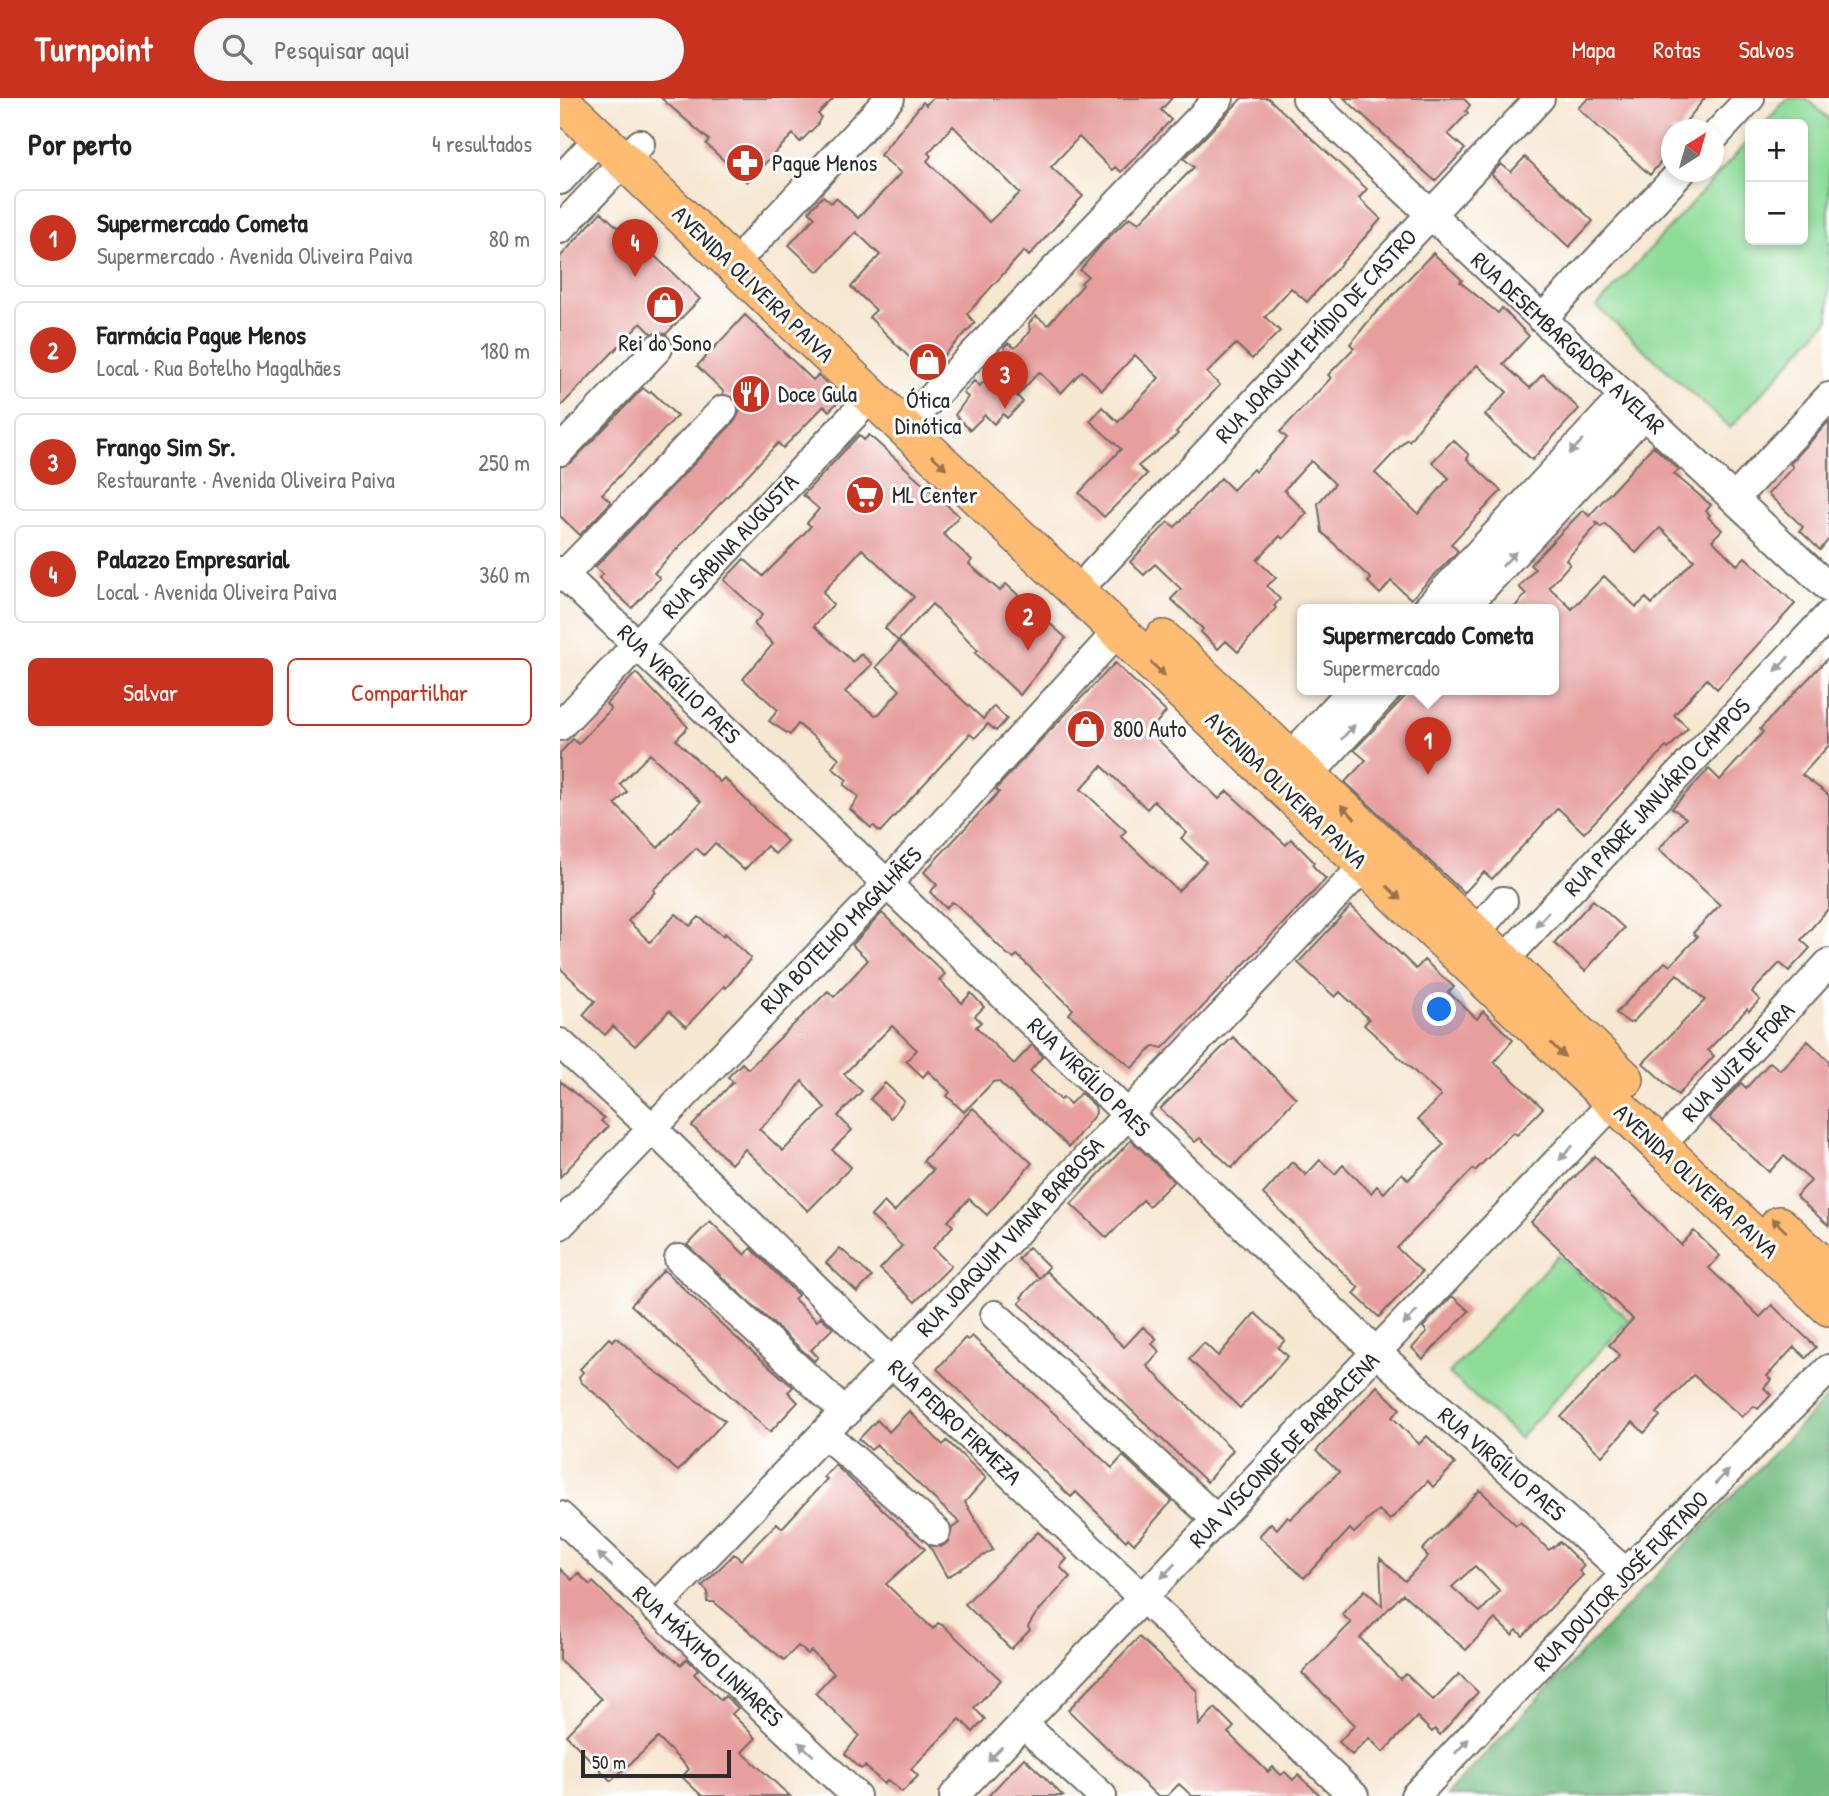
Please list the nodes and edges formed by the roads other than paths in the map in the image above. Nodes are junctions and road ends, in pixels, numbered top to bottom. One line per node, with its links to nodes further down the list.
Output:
1 (594, 98): 9 (main road, AVENIDA OLIVEIRA PAIVA)
2 (890, 98): 14 (street)
3 (1219, 98): 20 (street)
4 (1307, 98): 12 (street, RUA DESEMBARGADOR AVELAR)
5 (1539, 98): 12 (street, RUA JOAQUIM EMÍDIO DE CASTRO)
6 (1750, 98): 8 (street)
7 (560, 100): 9 (main road, AVENIDA OLIVEIRA PAIVA)
8 (1724, 125)
9 (621, 147): 10 (street); 13 (street); 14 (main road, AVENIDA OLIVEIRA PAIVA); 17 (main road, AVENIDA OLIVEIRA PAIVA)
10 (560, 180)
11 (1671, 182): 15 (street)
12 (1430, 213): 15 (street, RUA DESEMBARGADOR AVELAR); 25 (street, RUA JOAQUIM EMÍDIO DE CASTRO)
13 (565, 214)
14 (750, 247): 20 (main road, AVENIDA OLIVEIRA PAIVA)
15 (1542, 318): 19 (street, RUA DESEMBARGADOR AVELAR)
16 (658, 348): 22 (street)
17 (871, 397): 30 (main road, AVENIDA OLIVEIRA PAIVA, one-way to 30); 31 (street, RUA SABINA AUGUSTA)
18 (1829, 397): 23 (street)
19 (1633, 406): 23 (street, RUA DESEMBARGADOR AVELAR); 27 (street, one-way to 27); 28 (street, one-way to 19)
20 (921, 409): 25 (main road, AVENIDA OLIVEIRA PAIVA)
21 (723, 410): 24 (street)
22 (560, 452)
23 (1734, 499): 26 (street, RUA DESEMBARGADOR AVELAR)
24 (562, 573): 31 (street, RUA VIRGÍLIO PAES)
25 (1093, 574): 35 (main road, AVENIDA OLIVEIRA PAIVA)
26 (1829, 588)
27 (1432, 604)
28 (1467, 604)
29 (1829, 614): 41 (street, RUA PADRE JANUÁRIO CAMPOS, one-way to 41)
30 (1118, 631): 36 (main road, AVENIDA OLIVEIRA PAIVA, one-way to 36); 37 (street, RUA BOTELHO MAGALHÃES)
31 (638, 645): 34 (street, RUA SABINA AUGUSTA); 37 (street, RUA VIRGÍLIO PAES)
32 (1349, 695): 35 (street)
33 (1381, 695): 35 (street, one-way to 33)
34 (560, 726)
35 (1299, 766): 39 (main road, AVENIDA OLIVEIRA PAIVA, one-way to 35)
36 (1364, 865): 41 (main road, AVENIDA OLIVEIRA PAIVA, one-way to 41); 44 (street, RUA JOAQUIM VIANA BARBOSA)
37 (888, 883): 44 (street, RUA VIRGÍLIO PAES); 45 (street, RUA BOTELHO MAGALHÃES)
38 (1503, 901): 39 (street)
39 (1475, 933): 41 (main road, AVENIDA OLIVEIRA PAIVA)
40 (1829, 963): 46 (street, RUA JUIZ DE FORA)
41 (1494, 970): 43 (main road, AVENIDA OLIVEIRA PAIVA, one-way to 43); 46 (main road, AVENIDA OLIVEIRA PAIVA)
42 (560, 1043): 45 (street, RUA PEDRO FIRMEZA)
43 (1613, 1103): 50 (main road, AVENIDA OLIVEIRA PAIVA); 52 (street, RUA VISCONDE DE BARBACENA, one-way to 52)
44 (1126, 1113): 52 (street, RUA VIRGÍLIO PAES); 53 (street, RUA JOAQUIM VIANA BARBOSA)
45 (651, 1127): 47 (street, RUA BOTELHO MAGALHÃES); 53 (street, RUA PEDRO FIRMEZA)
46 (1675, 1130): 49 (main road, AVENIDA OLIVEIRA PAIVA, one-way to 46)
47 (560, 1225)
48 (679, 1259): 55 (street)
49 (1829, 1271)
50 (1829, 1307)
51 (995, 1315): 58 (street)
52 (1377, 1353): 58 (street, RUA VISCONDE DE BARBACENA); 60 (street, RUA VIRGÍLIO PAES)
53 (891, 1362): 55 (street, RUA JOAQUIM VIANA BARBOSA); 61 (street, RUA PEDRO FIRMEZA)
54 (1829, 1369): 60 (street, RUA DOUTOR JOSÉ FURTADO, one-way to 54)
55 (846, 1413): 56 (street, RUA JOAQUIM VIANA BARBOSA)
56 (825, 1434): 59 (street); 62 (street, RUA JOAQUIM VIANA BARBOSA)
57 (560, 1516): 62 (street, RUA MÁXIMO LINHARES, one-way to 57)
58 (1216, 1519): 61 (street, RUA VISCONDE DE BARBACENA, one-way to 61)
59 (936, 1531)
60 (1626, 1573): 68 (street, RUA DOUTOR JOSÉ FURTADO, one-way to 60)
61 (1142, 1598): 63 (street, RUA VISCONDE DE BARBACENA); 67 (street, RUA PEDRO FIRMEZA)
62 (655, 1608): 64 (street, RUA MÁXIMO LINHARES, one-way to 62)
63 (1024, 1724): 65 (street, RUA VISCONDE DE BARBACENA, one-way to 65); 66 (street)
64 (856, 1796)
65 (954, 1796)
66 (1102, 1796)
67 (1354, 1796)
68 (1415, 1796)

